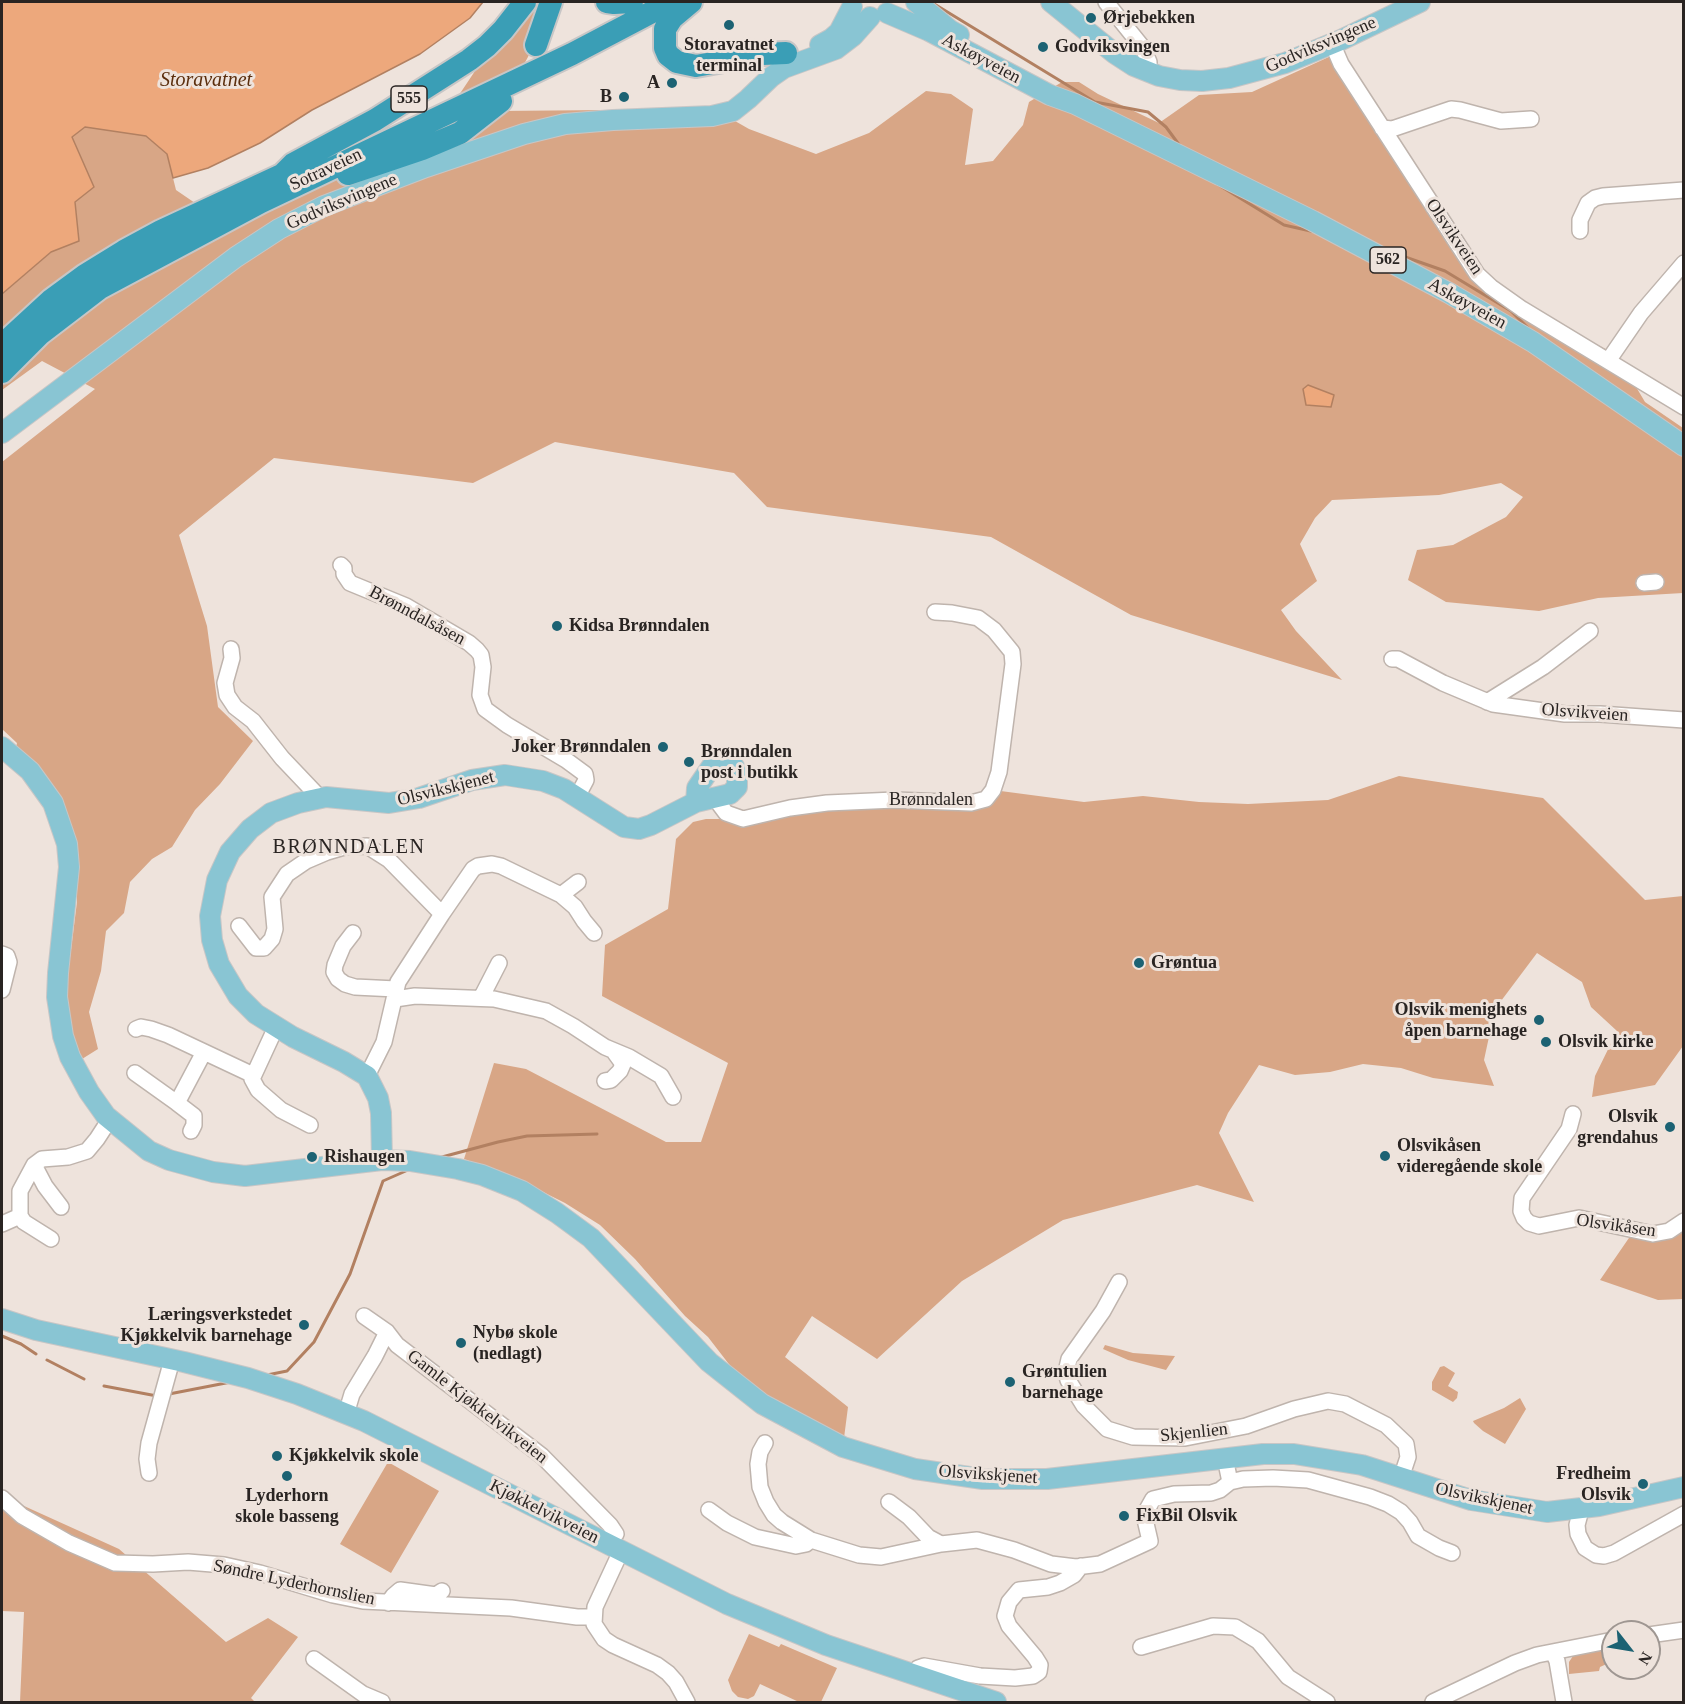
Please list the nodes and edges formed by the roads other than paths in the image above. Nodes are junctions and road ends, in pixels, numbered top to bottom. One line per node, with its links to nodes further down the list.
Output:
1 (525, 2): 24 (highway, 555)
2 (551, 2): 15 (highway)
3 (607, 2): 4 (highway)
4 (632, 2)
5 (653, 2): 20 (highway, Sotraveien / 555)
6 (671, 2): 20 (highway, Sotraveien / 555)
7 (691, 2): 16 (highway)
8 (916, 2): 19 (main road, Askøyveien / 562)
9 (1052, 2): 17 (main road, Godviksvingene)
10 (1106, 2): 17 (street)
11 (1420, 2): 14 (main road, Godviksvingene)
12 (850, 4): 13 (main road, 562); 16 (main road)
13 (885, 10): 19 (main road, Askøyveien / 562); 21 (main road, Godviksvingene)
14 (1332, 43): 17 (main road, Godviksvingene); 23 (street, Olsvikveien)
15 (536, 45)
16 (786, 53): 21 (main road)
17 (1149, 72)
18 (501, 101): 26 (highway, 555)
19 (1075, 104): 34 (main road, Askøyveien / 562)
20 (436, 112): 24 (highway, Sotraveien / 555); 26 (highway, Sotraveien / 555)
21 (739, 113): 33 (main road, Godviksvingene)
22 (1531, 119): 23 (street)
23 (1382, 128): 30 (street, Olsvikveien)
24 (283, 174): 29 (highway, Sotraveien / 555)
25 (1683, 190): 27 (street)
26 (232, 219): 31 (highway, Sotraveien / 555)
27 (1580, 231)
28 (1683, 263): 30 (street)
29 (2, 345)
30 (1608, 361): 32 (street, Olsvikveien)
31 (2, 372)
32 (1683, 407)
33 (2, 433)
34 (1683, 446)
35 (340, 565): 43 (street, Brønndalsåsen)
36 (935, 612): 44 (street, Brønndalen)
37 (1590, 632): 40 (street, Olsvikveien)
38 (231, 649): 45 (street)
39 (1392, 659): 40 (street, Olsvikveien)
40 (1487, 702): 41 (street, Olsvikveien)
41 (1683, 720)
42 (2, 747): 69 (main road, Olsvikskjenet)
43 (577, 797): 45 (main road, Olsvikskjenet); 46 (main road, Olsvikskjenet)
44 (717, 797): 46 (main road, Olsvikskjenet); 46 (main road, Olsvikskjenet)
45 (320, 798): 58 (main road, Olsvikskjenet)
46 (696, 802)
47 (578, 882): 48 (street)
48 (561, 895): 49 (street); 52 (street)
49 (442, 914): 50 (street); 56 (street)
50 (239, 926)
51 (353, 933): 56 (street)
52 (594, 933)
53 (3, 950): 55 (street)
54 (499, 963): 57 (street)
55 (2, 990)
56 (395, 994): 57 (street); 64 (street)
57 (481, 998): 61 (street)
58 (276, 1027): 63 (street); 64 (main road, Olsvikskjenet)
59 (136, 1029): 60 (street)
60 (204, 1052): 63 (street); 67 (street)
61 (615, 1053): 65 (street); 66 (street)
62 (135, 1073): 67 (street)
63 (253, 1075): 70 (street)
64 (367, 1076): 72 (main road)
65 (605, 1081)
66 (673, 1096)
67 (177, 1103): 71 (street)
68 (1574, 1114): 76 (street, Olsvikåsen)
69 (110, 1119): 72 (main road, Olsvikskjenet); 73 (street)
70 (310, 1125)
71 (191, 1131)
72 (382, 1160): 86 (main road, Olsvikskjenet)
73 (34, 1165): 74 (street); 75 (street)
74 (62, 1207)
75 (20, 1216): 77 (street); 78 (street)
76 (1683, 1221)
77 (2, 1224)
78 (51, 1239)
79 (1119, 1282): 88 (street, Skjenlien)
80 (364, 1316): 82 (street, Gamle Kjøkkelvikveien)
81 (2, 1318): 83 (main road, Kjøkkelvikveien)
82 (387, 1332): 84 (street); 97 (street, Gamle Kjøkkelvikveien)
83 (172, 1360): 84 (main road, Kjøkkelvikveien); 87 (street)
84 (346, 1414): 97 (main road, Kjøkkelvikveien)
85 (765, 1443): 96 (street)
86 (1225, 1458): 88 (main road, Olsvikskjenet); 89 (street)
87 (149, 1473)
88 (1401, 1478): 93 (main road, Olsvikskjenet)
89 (1230, 1482): 99 (street); 100 (street)
90 (1683, 1487): 93 (main road, Olsvikskjenet)
91 (2, 1498): 102 (street, Søndre Lyderhornslien)
92 (889, 1502): 98 (street)
93 (1581, 1509): 95 (street)
94 (708, 1510): 96 (street)
95 (1683, 1514)
96 (811, 1540): 98 (street)
97 (619, 1543): 103 (street); 110 (main road, Kjøkkelvikveien)
98 (941, 1544): 100 (street)
99 (1452, 1553)
100 (1081, 1566): 110 (street)
101 (442, 1592): 102 (street, Søndre Lyderhornslien)
102 (388, 1603): 103 (street, Søndre Lyderhornslien)
103 (593, 1617): 112 (street)
104 (1683, 1630): 105 (street)
105 (1661, 1633)
106 (1601, 1642): 108 (street)
107 (1141, 1647): 114 (street)
108 (1553, 1652): 115 (street); 116 (street)
109 (314, 1659): 111 (street)
110 (913, 1675): 113 (main road, Kjøkkelvikveien)
111 (382, 1702)
112 (687, 1702)
113 (996, 1702)
114 (1327, 1702)
115 (1433, 1702)
116 (1564, 1702)

